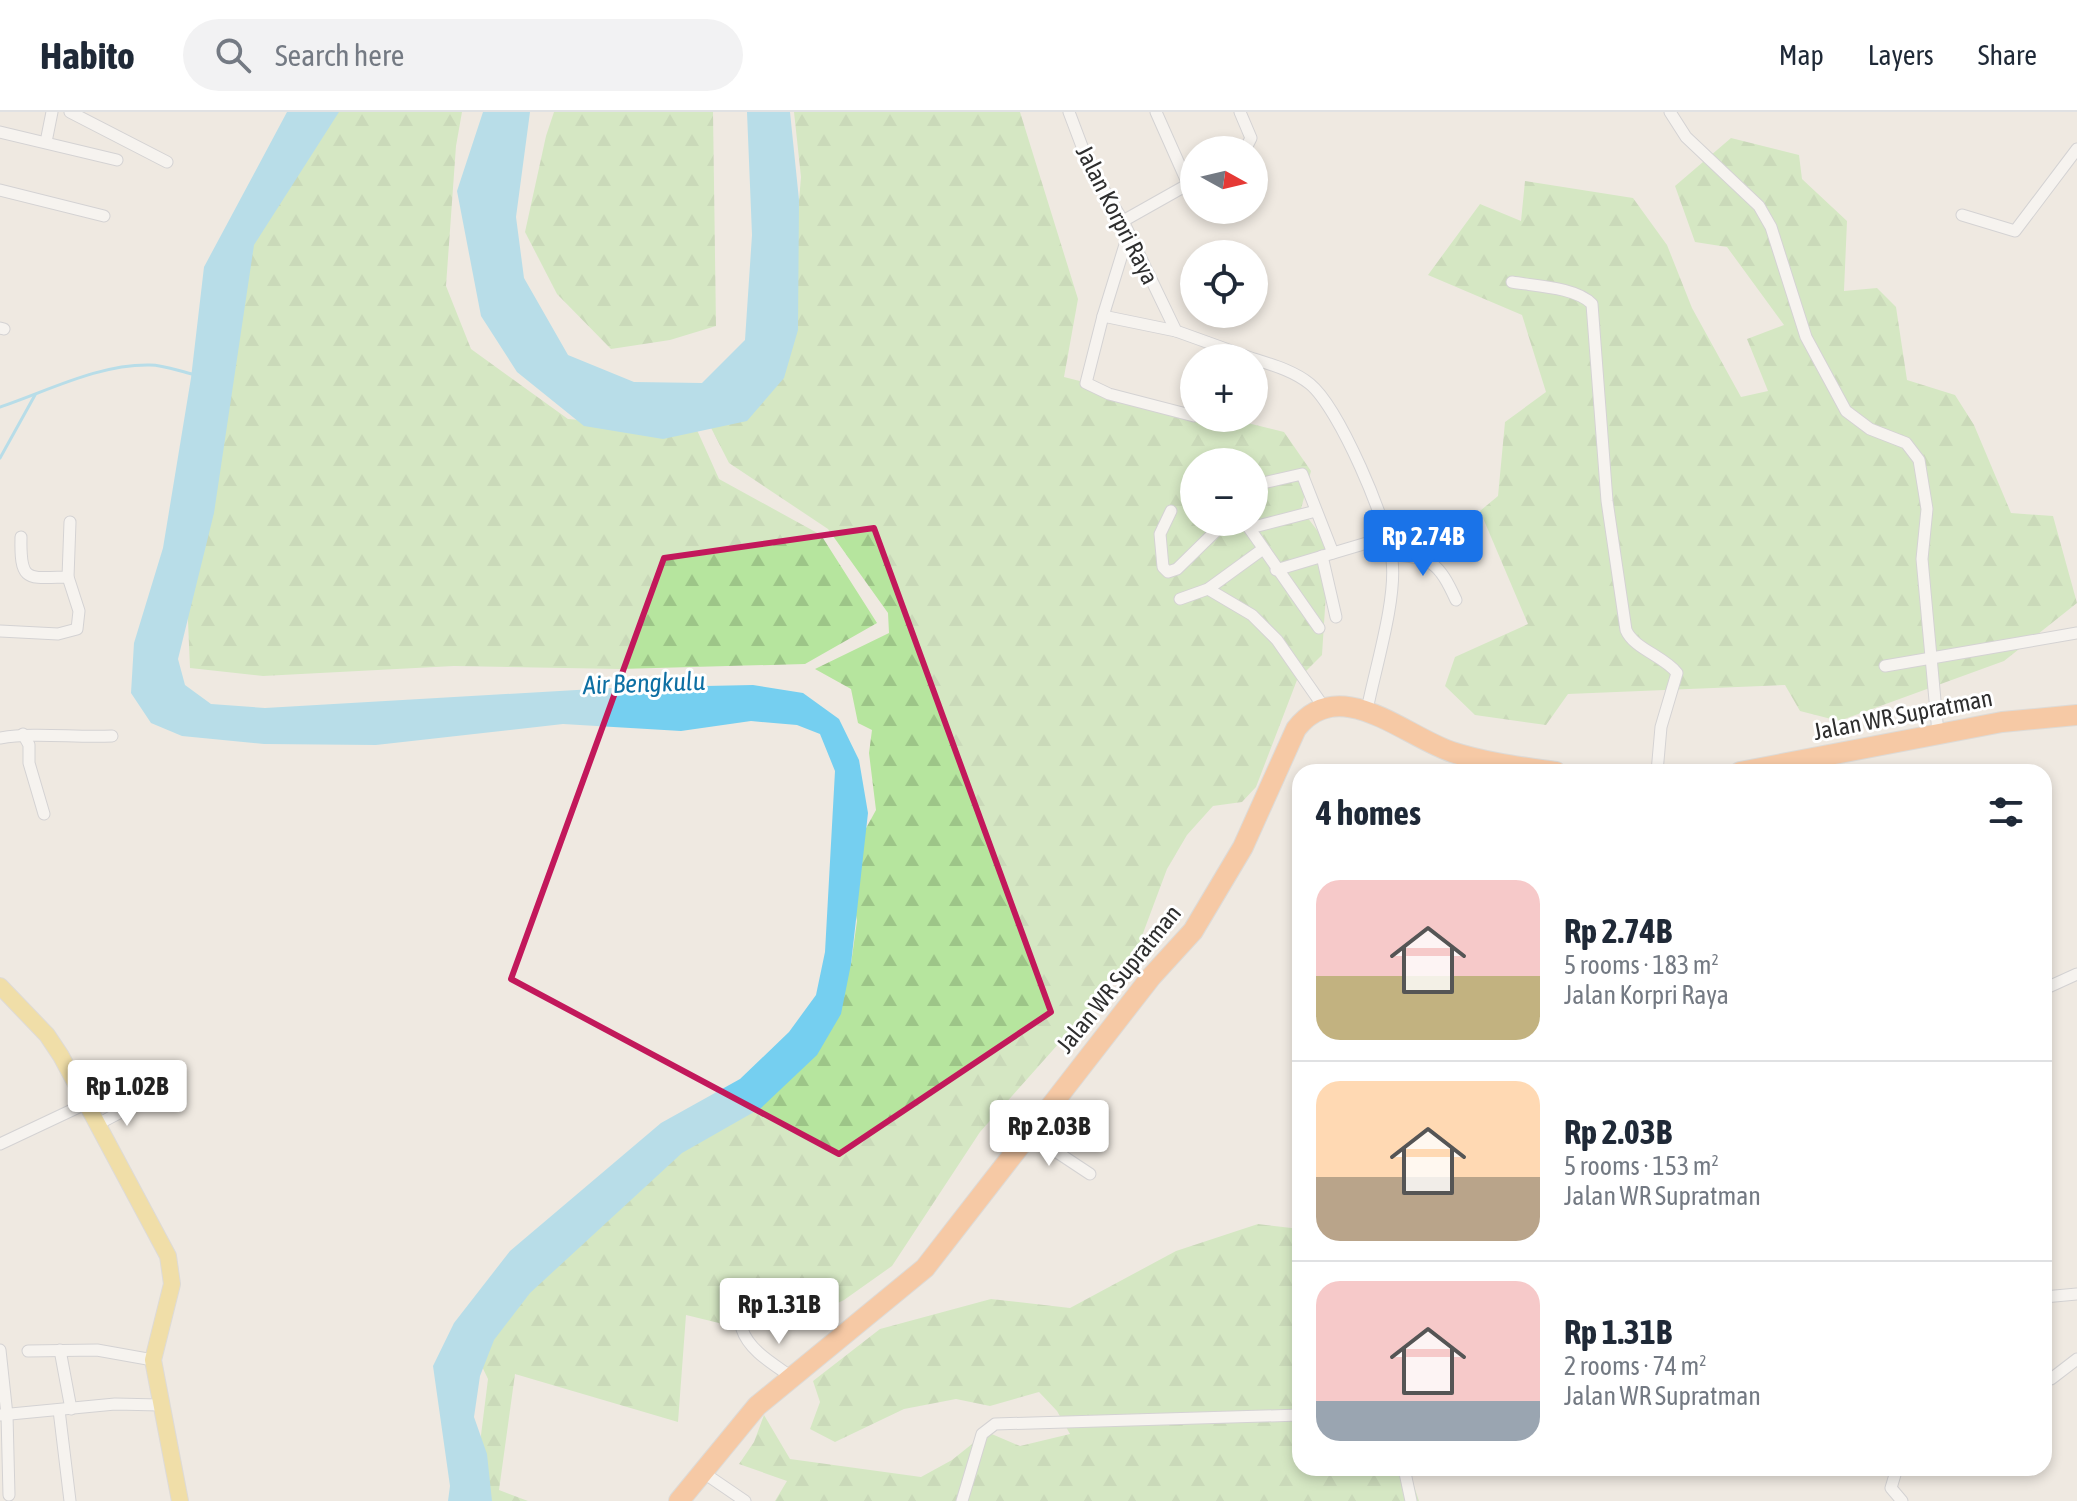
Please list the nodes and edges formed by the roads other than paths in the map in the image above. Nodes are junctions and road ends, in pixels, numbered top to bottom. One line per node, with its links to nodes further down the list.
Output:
1 (52, 112): 9 (street)
2 (70, 112): 13 (street)
3 (1069, 112): 18 (street, Jalan Korpri Raya)
4 (1156, 112): 12 (street)
5 (1240, 112): 8 (street)
6 (1670, 112): 47 (street)
7 (0, 132): 9 (street)
8 (1250, 136)
9 (46, 142): 11 (street)
10 (2077, 149): 16 (street)
11 (117, 160)
12 (1180, 161)
13 (167, 162)
14 (1180, 189): 18 (street)
15 (0, 190): 17 (street)
16 (1962, 215)
17 (104, 216)
18 (1123, 221): 19 (street, Jalan Korpri Raya)
19 (1128, 234): 21 (street); 22 (street, Jalan Korpri Raya)
20 (1512, 282): 57 (street)
21 (1103, 316): 22 (street); 25 (street)
22 (1176, 331): 23 (street)
23 (1207, 344)
24 (1268, 364): 34 (street)
25 (1180, 412)
26 (1268, 482): 28 (street)
27 (1171, 511): 31 (street)
28 (1316, 511): 29 (street); 36 (street)
29 (1268, 521)
30 (70, 522): 39 (street)
31 (1211, 536)
32 (1255, 536): 35 (street)
33 (21, 537): 39 (street)
34 (1387, 537): 36 (street); 37 (street)
35 (1263, 549): 38 (street); 40 (street)
36 (1328, 555): 38 (street); 43 (street)
37 (1391, 555): 42 (street); 50 (street)
38 (1276, 570): 44 (street)
39 (68, 577): 45 (street)
40 (1208, 589): 41 (street); 49 (street)
41 (1180, 599)
42 (1456, 600)
43 (1336, 617)
44 (1319, 628)
45 (0, 631)
46 (2077, 633): 47 (street)
47 (1931, 657): 48 (street); 52 (street)
48 (1885, 666)
49 (1323, 706): 50 (highway); 66 (highway, Jalan WR Supratman)
50 (1367, 710): 56 (highway)
51 (2077, 715): 52 (highway, Jalan WR Supratman)
52 (1938, 733): 58 (highway, Jalan WR Supratman)
53 (23, 734): 54 (street); 55 (street); 59 (street)
54 (112, 736)
55 (0, 738)
56 (1509, 764)
57 (1658, 764)
58 (1781, 764)
59 (44, 814)
60 (2077, 974): 61 (street)
61 (2052, 985)
62 (0, 986): 64 (main road)
63 (142, 1101): 65 (street)
64 (85, 1104): 65 (main road); 67 (street)
65 (96, 1125): 76 (main road)
66 (1028, 1133): 68 (street); 77 (highway, Jalan WR Supratman)
67 (0, 1144)
68 (1090, 1174)
69 (2077, 1294): 70 (street)
70 (2052, 1296)
71 (742, 1329): 77 (street)
72 (0, 1350): 81 (street)
73 (60, 1350): 74 (street); 76 (street); 80 (street)
74 (28, 1351)
75 (2077, 1359): 78 (street)
76 (153, 1360): 79 (main road)
77 (793, 1378): 83 (highway, Jalan WR Supratman)
78 (2052, 1378)
79 (160, 1405): 80 (street); 89 (main road)
80 (65, 1410): 81 (street); 88 (street)
81 (4, 1415): 87 (street)
82 (1292, 1415): 92 (street)
83 (701, 1471): 90 (highway, Jalan WR Supratman); 91 (street)
84 (1406, 1476): 93 (street)
85 (1895, 1476): 94 (street)
86 (0, 1480): 87 (street)
87 (10, 1498)
88 (70, 1501)
89 (180, 1501)
90 (679, 1501)
91 (745, 1501)
92 (962, 1501)
93 (1411, 1501)
94 (1902, 1501)

